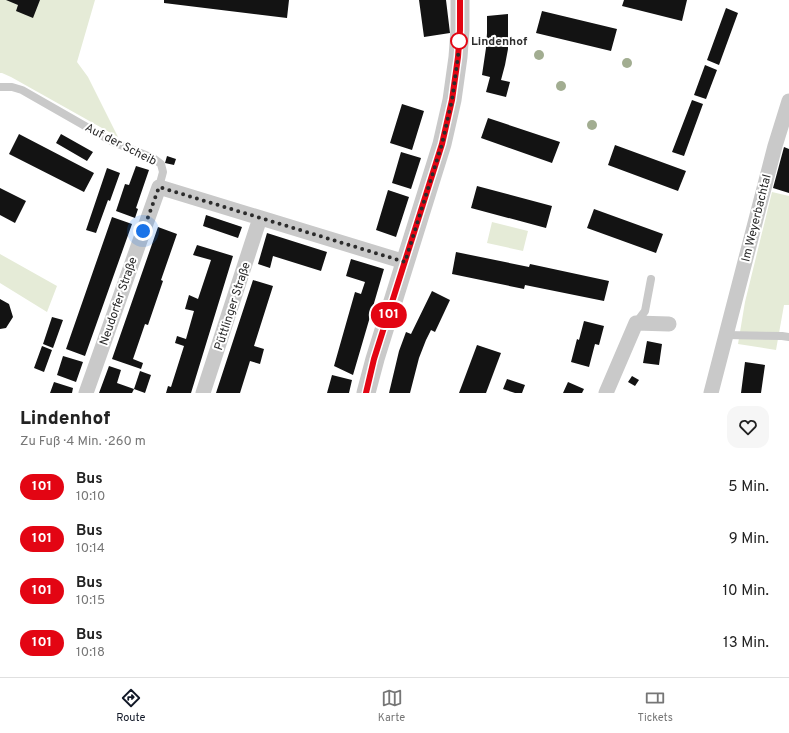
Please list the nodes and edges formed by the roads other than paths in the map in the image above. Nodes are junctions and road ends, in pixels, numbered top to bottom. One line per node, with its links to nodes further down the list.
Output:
1 (460, 0): 6 (street)
2 (0, 86): 4 (lane, Auf der Scheib)
3 (789, 101): 10 (street, Im Weyerbachtal)
4 (159, 187): 5 (street); 12 (street, Neudorfer Straße)
5 (260, 218): 6 (street); 13 (street, Püttlinger Straße)
6 (405, 262): 14 (street)
7 (651, 279): 8 (lane)
8 (636, 323): 9 (street); 15 (street)
9 (670, 324)
10 (726, 335): 11 (lane); 16 (street, Im Weyerbachtal)
11 (789, 337)
12 (86, 393)
13 (203, 393)
14 (366, 393)
15 (606, 393)
16 (710, 393)

